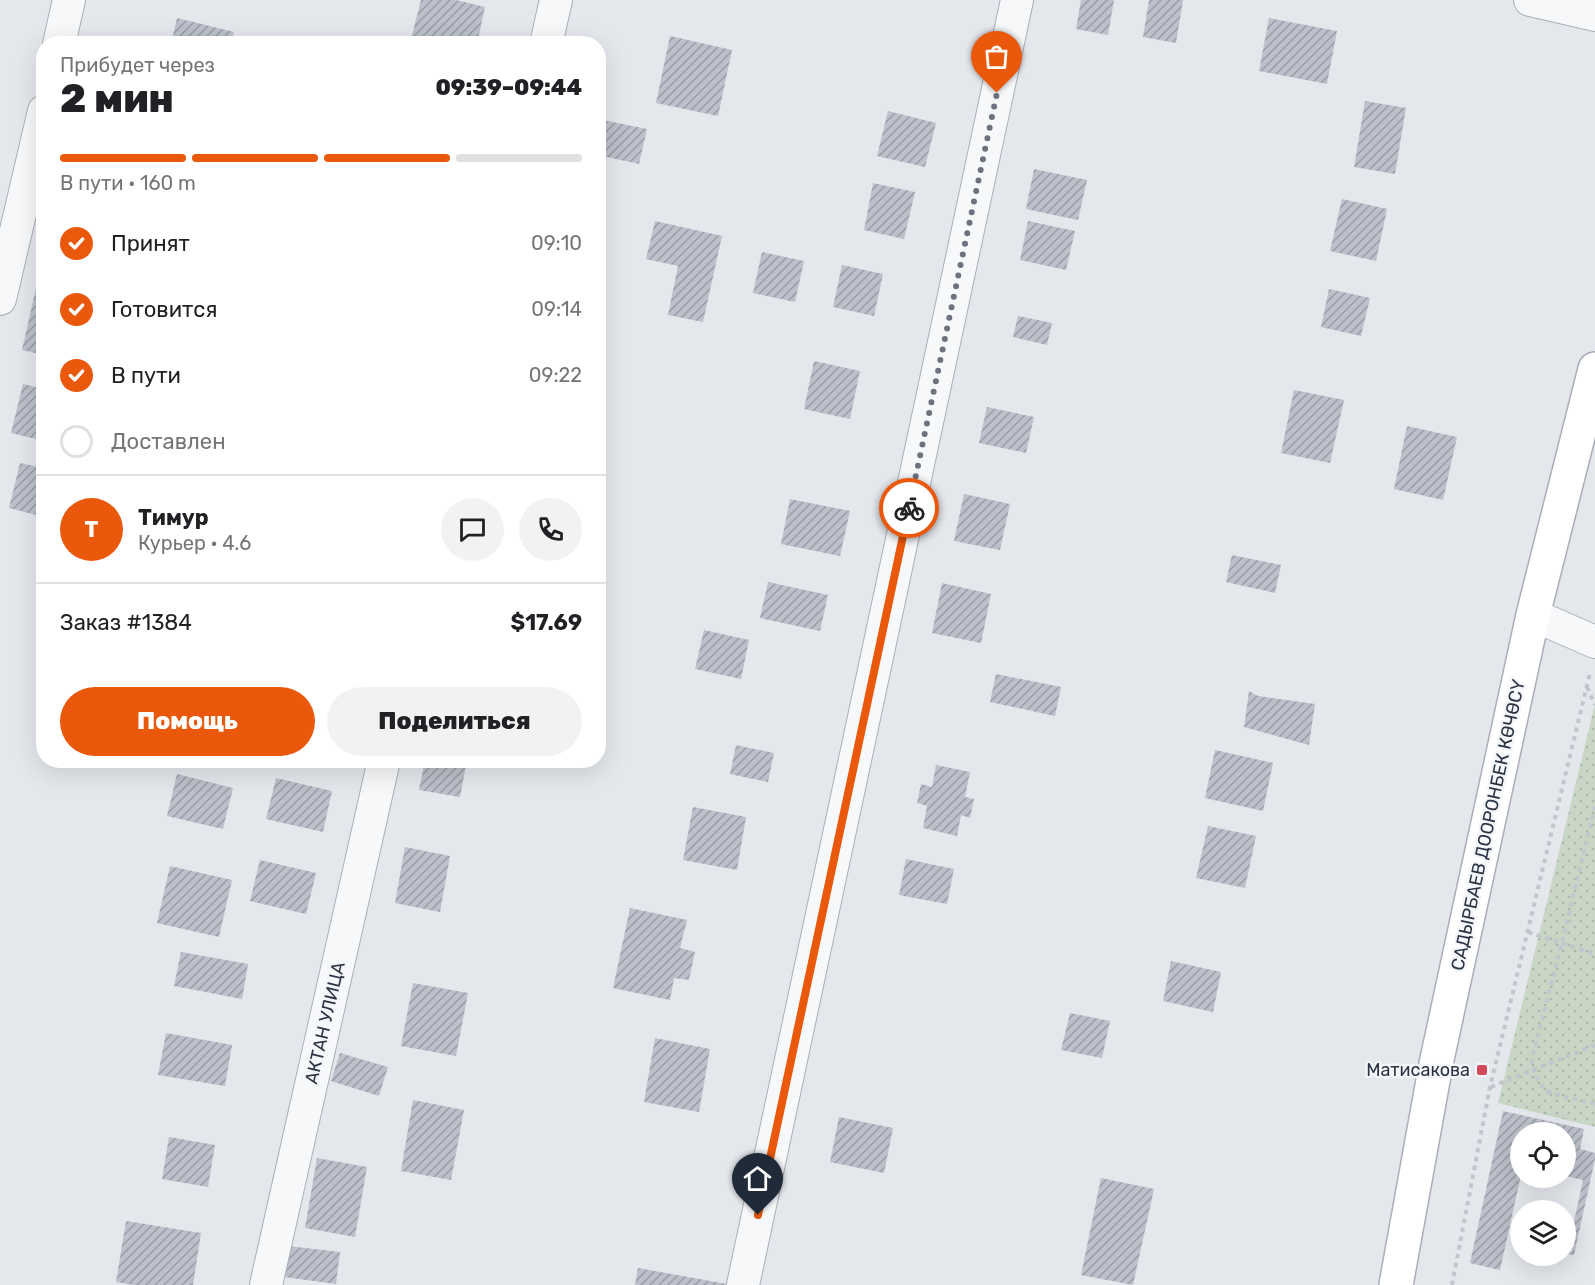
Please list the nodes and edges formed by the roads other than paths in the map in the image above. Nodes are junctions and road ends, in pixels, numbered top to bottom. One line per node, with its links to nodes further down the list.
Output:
1 (69, 0): 6 (street)
2 (556, 0): 7 (street)
3 (1017, 0): 15 (street)
4 (1530, 0): 5 (street)
5 (1595, 15)
6 (61, 36)
7 (548, 36)
8 (36, 145): 9 (street)
9 (0, 299)
10 (1595, 369): 11 (main road, САДЫРБАЕВ ДООРОНБЕК КӨЧӨСҮ)
11 (1533, 615): 12 (street); 16 (main road, САДЫРБАЕВ ДООРОНБЕК КӨЧӨСҮ)
12 (1593, 656)
13 (382, 768): 14 (street, АКТАН УЛИЦА)
14 (266, 1285)
15 (743, 1285)
16 (1396, 1285)

